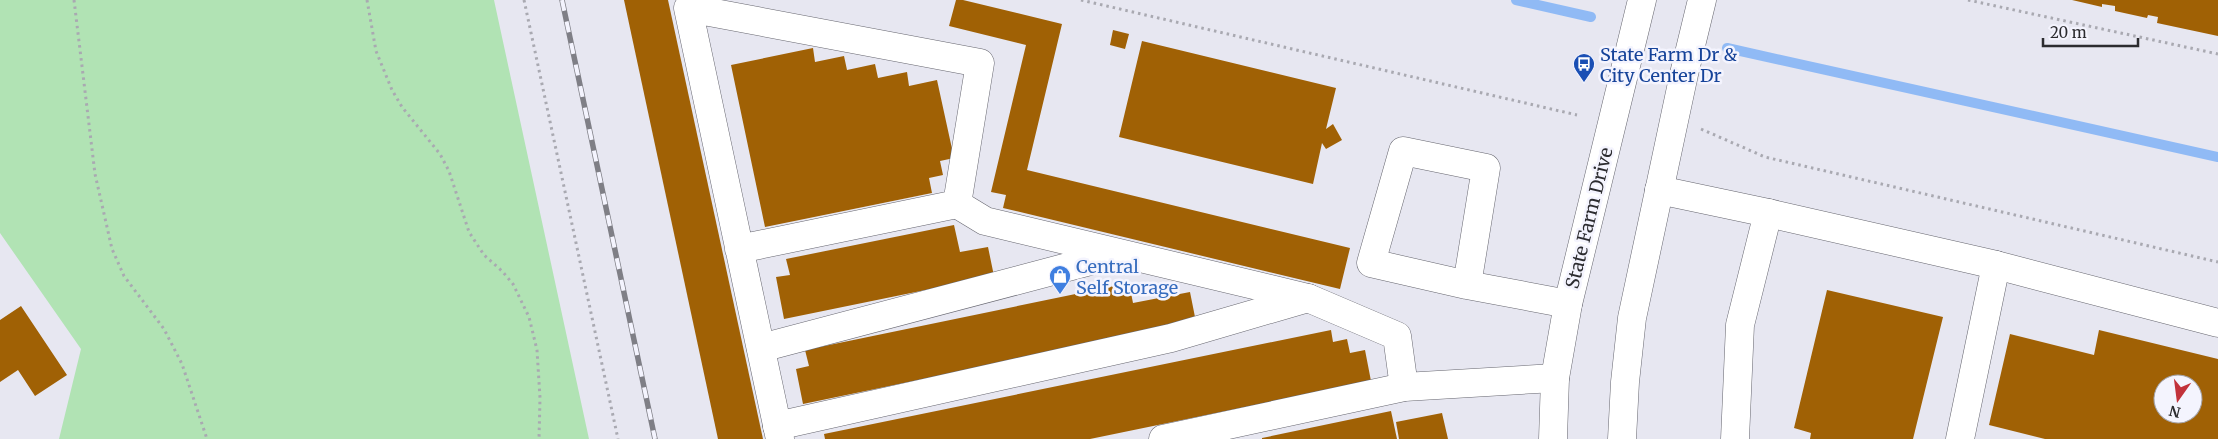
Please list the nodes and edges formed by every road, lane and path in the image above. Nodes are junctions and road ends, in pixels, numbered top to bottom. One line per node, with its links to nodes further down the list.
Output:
1 (74, 0): 26 (path)
2 (366, 0): 27 (path)
3 (524, 0): 28 (path)
4 (1081, 0): 9 (path)
5 (1642, 0): 20 (street, State Farm Drive)
6 (1702, 0): 11 (street)
7 (1968, 0): 8 (path)
8 (2218, 54)
9 (1577, 115)
10 (1698, 128): 16 (path)
11 (1659, 190): 13 (street); 31 (street)
12 (957, 204): 14 (street); 14 (street); 15 (street)
13 (1768, 213): 17 (street); 32 (street)
14 (739, 249): 22 (street)
15 (1120, 253): 19 (street); 22 (street)
16 (2218, 262)
17 (1996, 265): 21 (street); 33 (street)
18 (1467, 285): 18 (street); 20 (street)
19 (1308, 298): 24 (street); 25 (street)
20 (1568, 304): 23 (street, State Farm Drive)
21 (2218, 323)
22 (761, 348): 25 (street)
23 (1555, 378): 24 (street); 30 (street, State Farm Drive)
24 (1404, 387): 29 (street)
25 (778, 433)
26 (207, 439)
27 (539, 439)
28 (618, 439)
29 (1163, 439)
30 (1553, 439)
31 (1622, 439)
32 (1735, 439)
33 (1960, 439)

